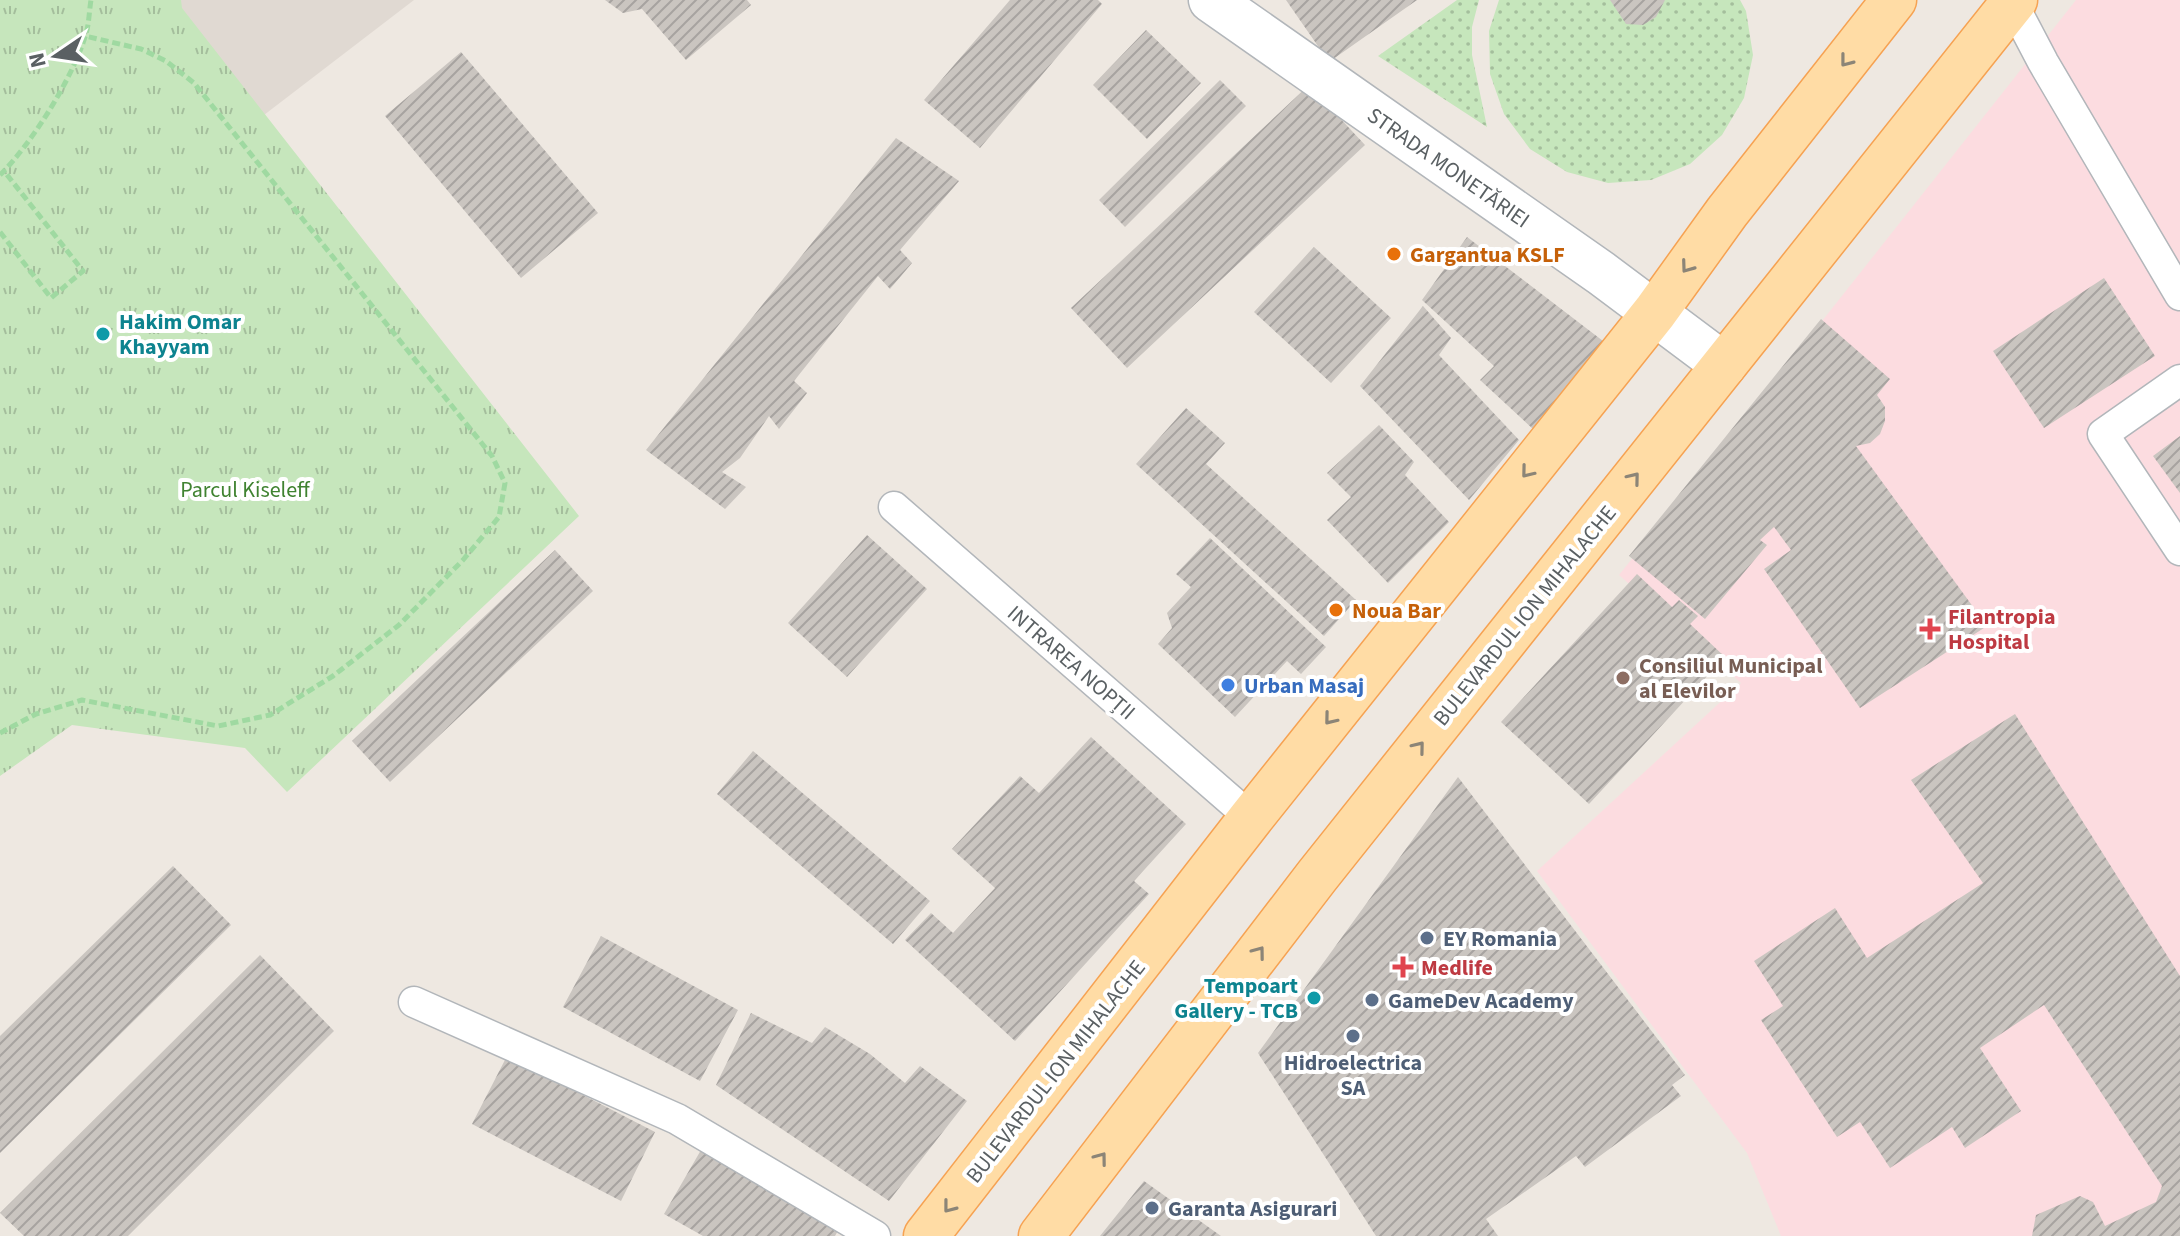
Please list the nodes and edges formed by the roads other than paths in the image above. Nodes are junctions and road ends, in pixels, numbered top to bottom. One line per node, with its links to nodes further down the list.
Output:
1 (1211, 0): 5 (street, STRADA MONETĂRIEI)
2 (1894, 0): 5 (main road, BULEVARDUL ION MIHALACHE, one-way to 5)
3 (2013, 2): 4 (lane); 6 (main road, BULEVARDUL ION MIHALACHE)
4 (2180, 295)
5 (1655, 312): 6 (street, STRADA MONETĂRIEI); 10 (main road, BULEVARDUL ION MIHALACHE, one-way to 10)
6 (1724, 365): 14 (main road, BULEVARDUL ION MIHALACHE, one-way to 6)
7 (2180, 380): 9 (lane)
8 (894, 507): 10 (lane, INTRAREA NOPȚII)
9 (2180, 550)
10 (1251, 818): 13 (main road, BULEVARDUL ION MIHALACHE, one-way to 13)
11 (414, 1002): 12 (lane)
12 (875, 1236)
13 (926, 1236)
14 (1041, 1236)

